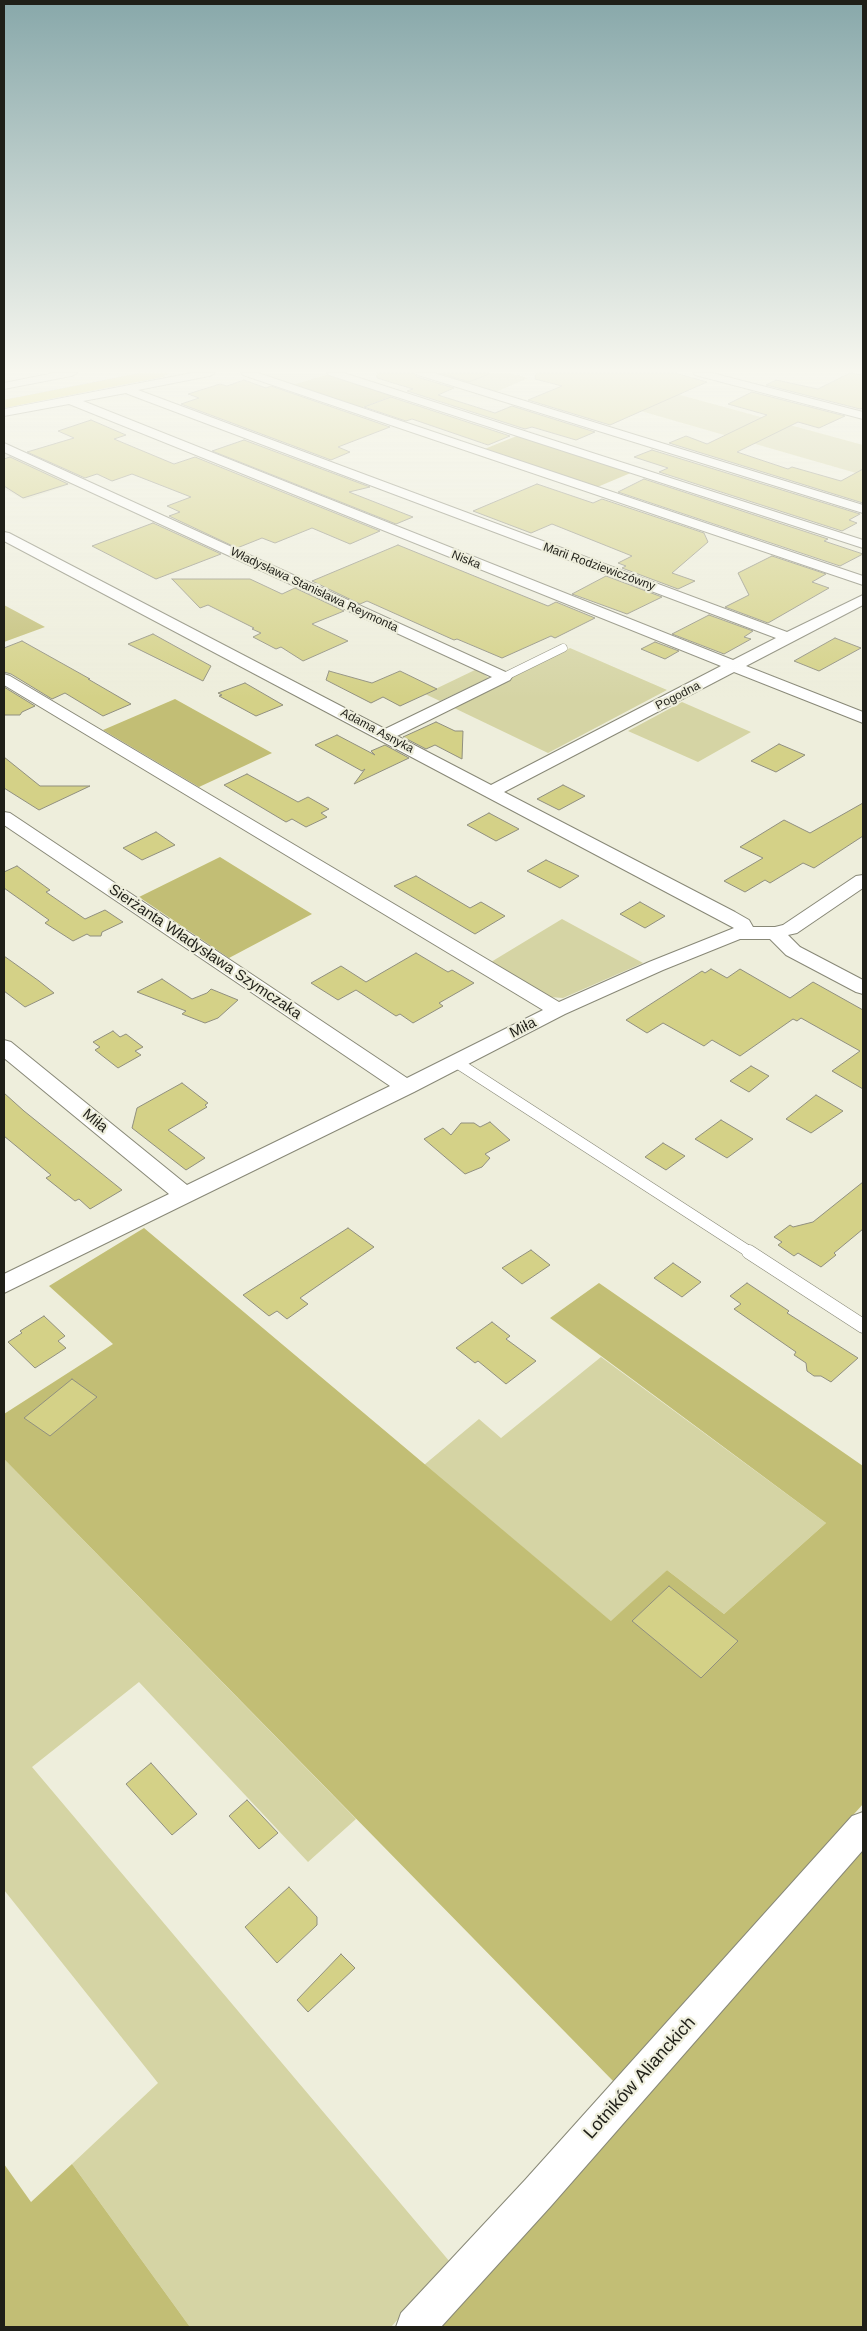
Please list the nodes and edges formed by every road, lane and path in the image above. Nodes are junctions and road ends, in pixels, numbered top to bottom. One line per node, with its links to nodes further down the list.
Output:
1 (78, 482): 15 (street, Władysława Stanisława Reymonta)
2 (273, 482): 14 (street, Niska)
3 (372, 482): 12 (street, Marii Rodziewiczówny)
4 (569, 482): 10 (street)
5 (670, 482): 9 (street)
6 (775, 482): 7 (street)
7 (863, 509)
8 (4, 536): 18 (street, Adama Asnyka)
9 (863, 544)
10 (863, 581)
11 (863, 599): 12 (street, Pogodna)
12 (789, 638): 14 (street, Pogodna)
13 (563, 648): 15 (lane)
14 (734, 667): 17 (street, Niska); 19 (street, Pogodna)
15 (504, 677): 18 (street)
16 (4, 679): 25 (street)
17 (863, 718)
18 (386, 735): 19 (street, Adama Asnyka)
19 (492, 792): 22 (street, Adama Asnyka)
20 (4, 817): 28 (street, Sierżanta Władysława Szymczaka)
21 (863, 880): 23 (street, Miła)
22 (745, 932): 23 (street, Miła); 25 (street, Miła)
23 (775, 933): 24 (street)
24 (863, 988)
25 (558, 1010): 27 (street, Miła)
26 (4, 1047): 29 (street, Miła)
27 (456, 1062): 28 (street, Miła); 31 (lane)
28 (406, 1087): 29 (street, Miła)
29 (185, 1195): 30 (street, Miła)
30 (4, 1284)
31 (863, 1326)
32 (863, 1826): 33 (street, Lotników Alianckich)
33 (415, 2327)

